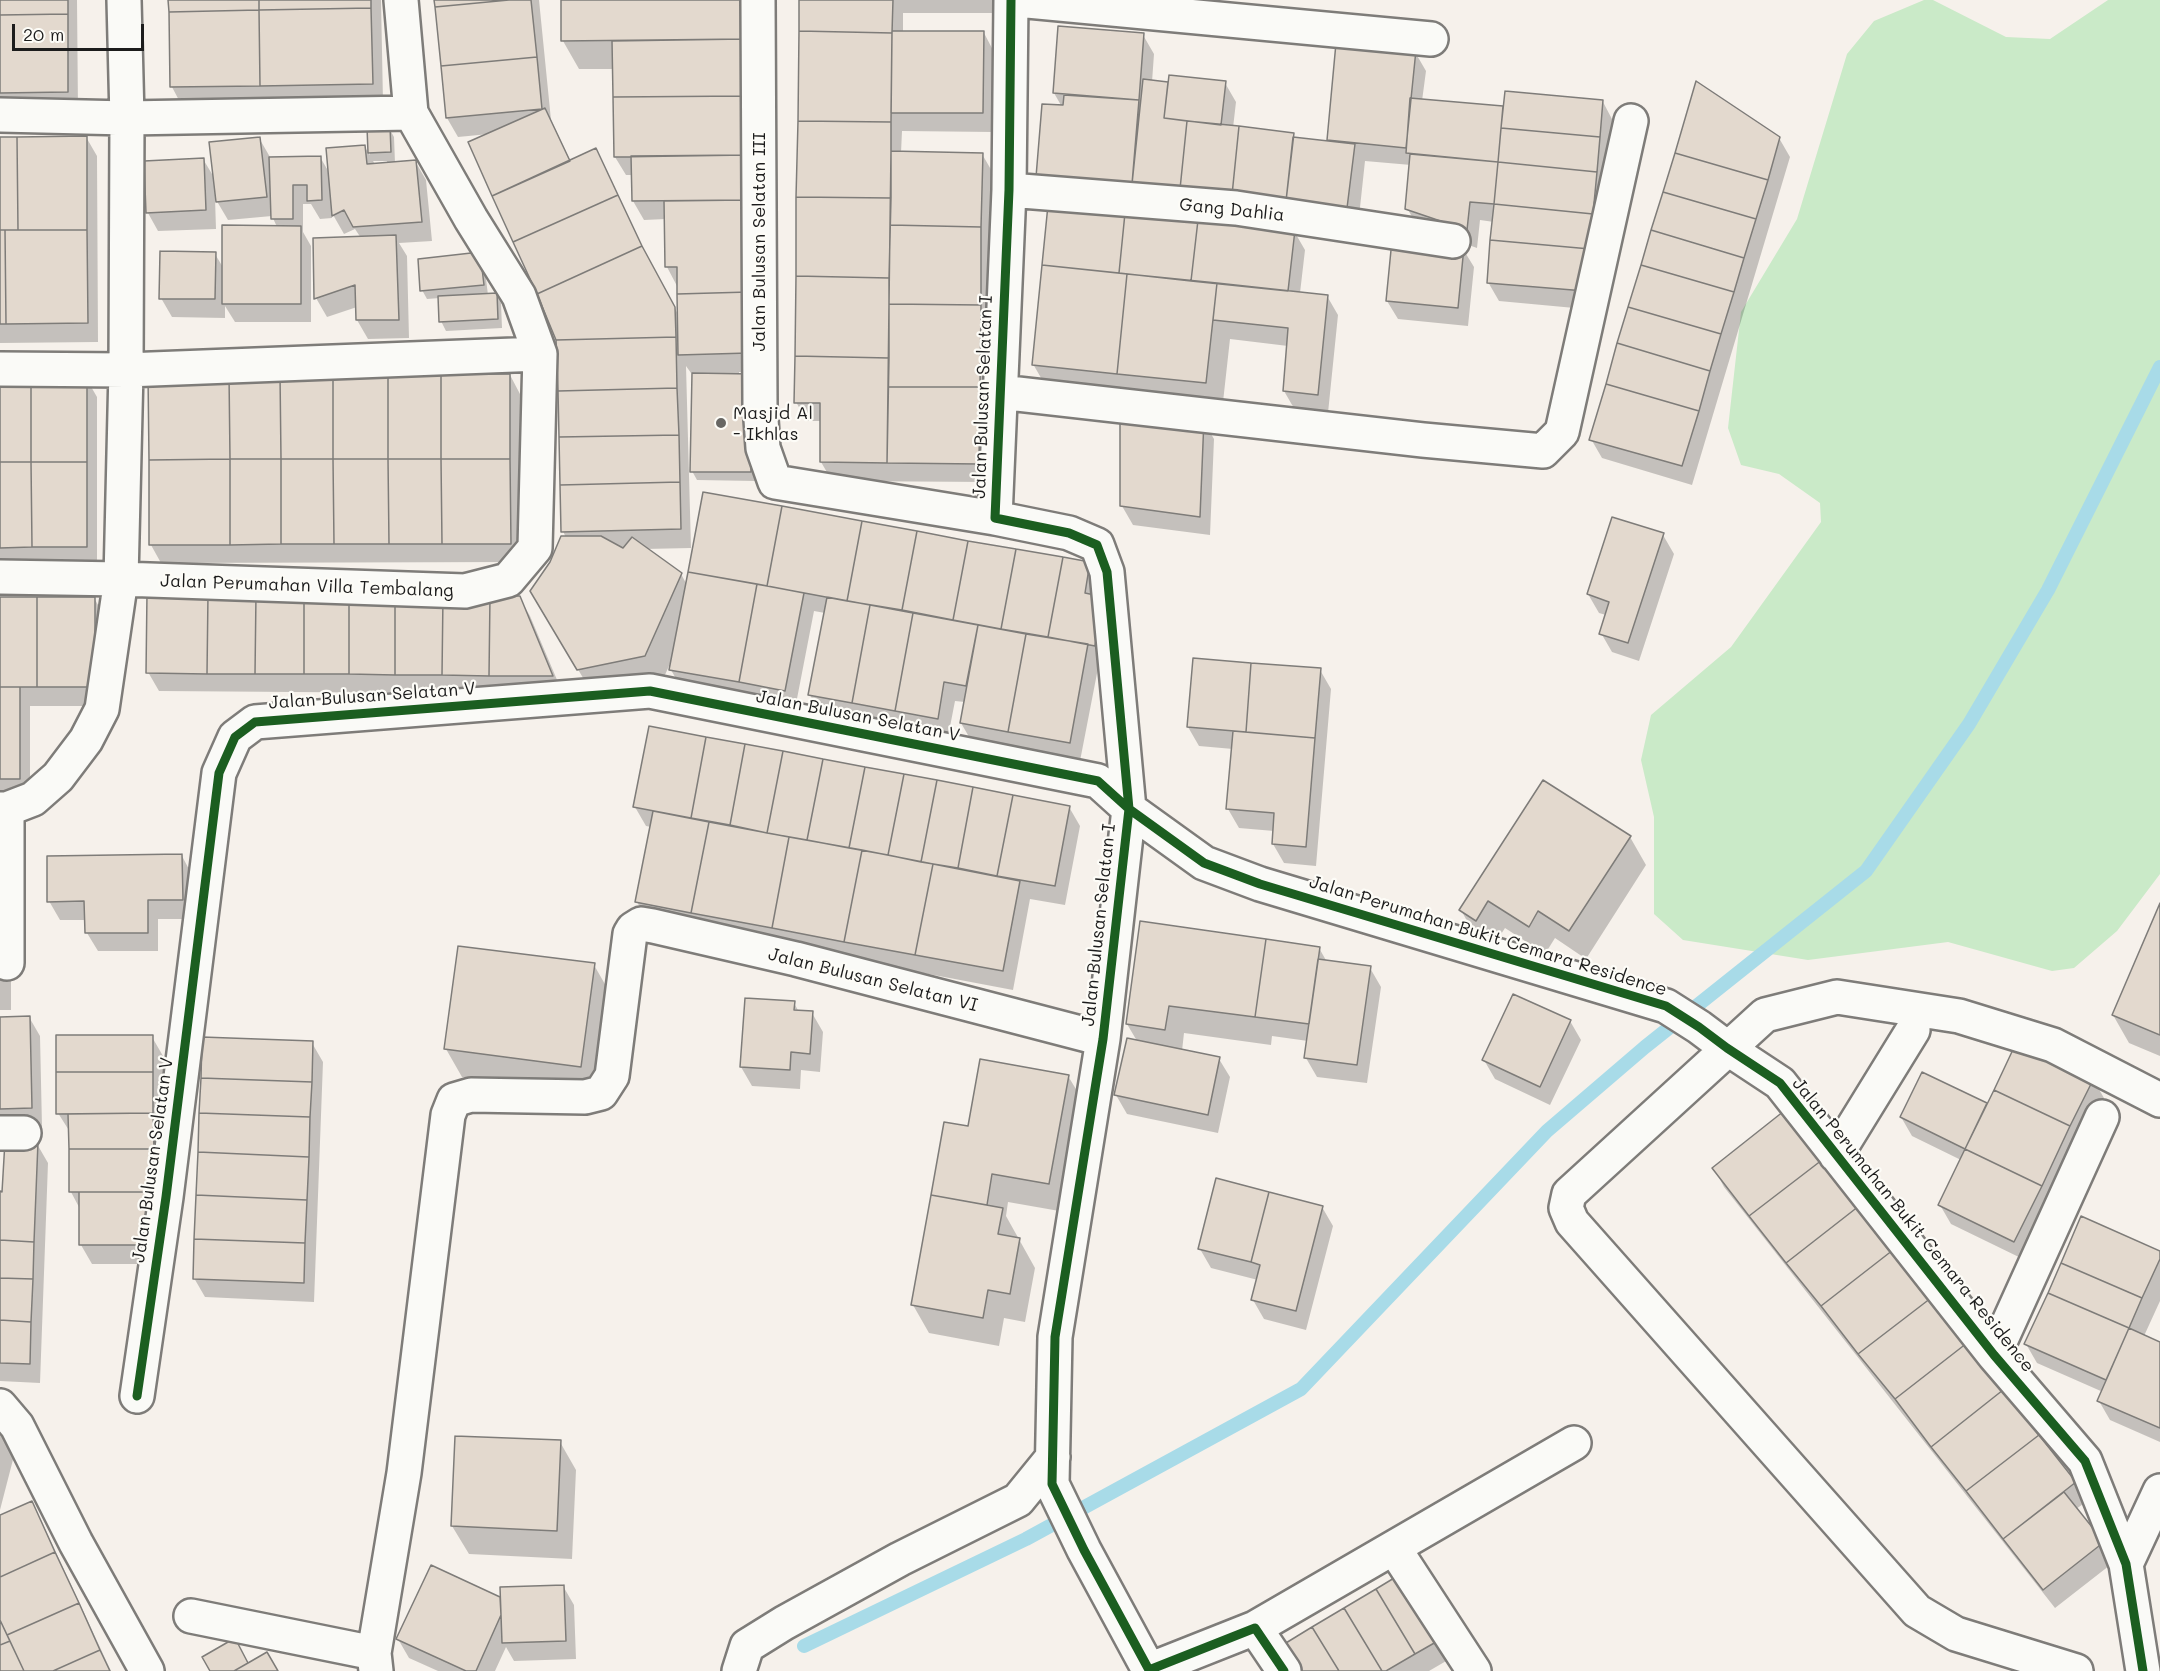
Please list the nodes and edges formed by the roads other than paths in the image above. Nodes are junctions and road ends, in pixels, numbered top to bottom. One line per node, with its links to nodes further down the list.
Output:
1 (124, 0): 9 (street)
2 (401, 0): 7 (street, Jalan Perumahan Villa Tembalang)
3 (758, 0): 17 (street, Jalan Bulusan Selatan III)
4 (1011, 0): 11 (street, Jalan Bulusan Selatan I)
5 (1017, 0): 6 (street)
6 (1431, 39)
7 (411, 113): 9 (street); 13 (street, Jalan Perumahan Villa Tembalang)
8 (0, 115): 9 (street)
9 (127, 118): 15 (street)
10 (1631, 121): 16 (street)
11 (1009, 190): 12 (street, Gang Dahlia); 16 (street, Jalan Bulusan Selatan I)
12 (1453, 241)
13 (540, 354): 15 (street); 19 (street, Jalan Perumahan Villa Tembalang)
14 (0, 369): 15 (street)
15 (126, 370): 19 (street)
16 (1000, 392): 17 (street, Jalan Bulusan Selatan I)
17 (994, 518): 21 (street, Jalan Bulusan Selatan I)
18 (0, 577): 19 (street, Jalan Perumahan Villa Tembalang)
19 (121, 579): 20 (street)
20 (4, 809): 22 (street)
21 (1129, 809): 24 (street, Jalan Bulusan Selatan I); 25 (street, Jalan Perumahan Bukit Cemara Residence); 30 (street, Jalan Bulusan Selatan V)
22 (8, 963)
23 (1913, 1030): 28 (street)
24 (1103, 1039): 33 (street, Jalan Bulusan Selatan I); 39 (street, Jalan Bulusan Selatan VI)
25 (1727, 1048): 26 (street); 28 (street, Jalan Perumahan Bukit Cemara Residence); 45 (street)
26 (2160, 1100)
27 (2102, 1118): 29 (street)
28 (1836, 1155): 29 (street, Jalan Perumahan Bukit Cemara Residence)
29 (1994, 1355): 36 (street, Jalan Perumahan Bukit Cemara Residence)
30 (137, 1396)
31 (0, 1406): 40 (street)
32 (1574, 1443): 35 (street, Jalan Bulusan Selatan I)
33 (1052, 1471): 41 (street); 42 (street, Jalan Bulusan Selatan I)
34 (2160, 1491): 36 (street)
35 (1394, 1548): 38 (street, Jalan Bulusan Selatan I); 44 (street)
36 (2126, 1564): 46 (street, Jalan Perumahan Bukit Cemara Residence)
37 (191, 1616): 39 (street)
38 (1255, 1628): 42 (street, Jalan Bulusan Selatan I); 43 (street)
39 (375, 1662)
40 (147, 1671)
41 (739, 1671)
42 (1148, 1671)
43 (1284, 1671)
44 (1474, 1671)
45 (2076, 1671)
46 (2143, 1671)

